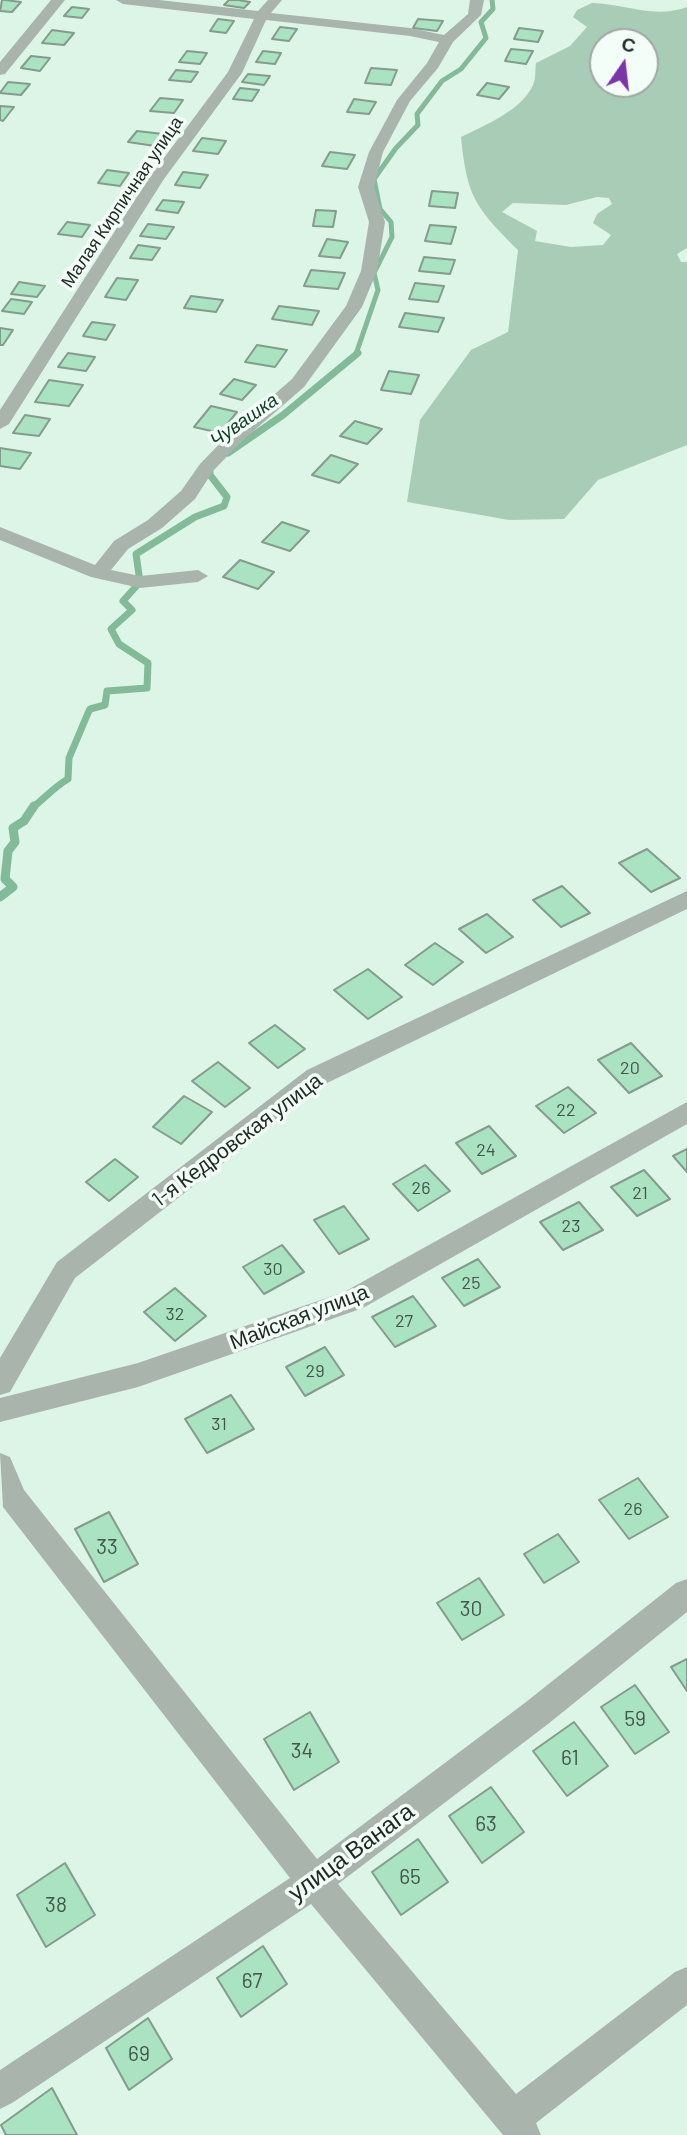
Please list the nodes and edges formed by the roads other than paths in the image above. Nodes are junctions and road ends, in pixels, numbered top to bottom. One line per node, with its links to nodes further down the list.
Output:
1 (58, 0): 7 (street)
2 (123, 0): 5 (street)
3 (275, 0): 5 (street, Малая Кирпичная улица)
4 (477, 0): 6 (street)
5 (262, 15): 6 (street); 8 (street, Малая Кирпичная улица)
6 (447, 40): 10 (street)
7 (0, 71)
8 (0, 424)
9 (0, 533): 10 (street)
10 (97, 573): 11 (street)
11 (198, 576)
12 (687, 899): 14 (street, 1-я Кедровская улица)
13 (687, 1112): 15 (street, Майская улица)
14 (0, 1383)
15 (0, 1410)
16 (0, 1466): 18 (street)
17 (687, 1593): 18 (street, улица Ванага)
18 (314, 1882): 20 (street, улица Ванага); 21 (street)
19 (687, 1984): 21 (street)
20 (0, 2091)
21 (518, 2127)

